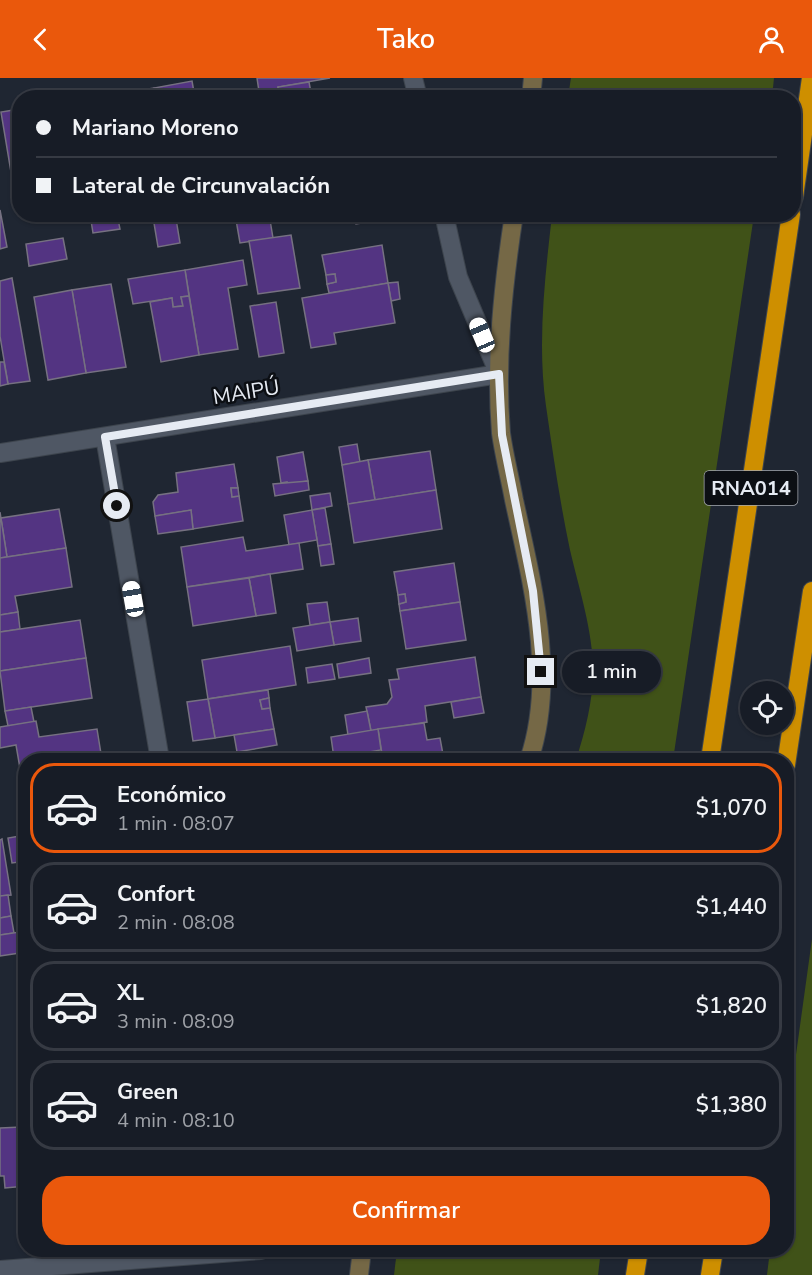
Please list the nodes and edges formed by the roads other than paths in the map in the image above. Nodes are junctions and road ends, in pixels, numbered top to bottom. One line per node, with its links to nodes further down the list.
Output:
1 (811, 78): 2 (highway)
2 (801, 148)
3 (446, 222): 6 (street)
4 (512, 222): 6 (street)
5 (790, 222): 12 (highway, RNA014)
6 (499, 374): 7 (street, MAIPÚ); 11 (street)
7 (105, 437): 8 (street, MAIPÚ); 10 (street)
8 (0, 453)
9 (812, 591): 13 (highway)
10 (159, 753)
11 (531, 753)
12 (711, 753)
13 (788, 753)
14 (154, 1257): 19 (street)
15 (361, 1257): 20 (street)
16 (638, 1257): 21 (highway)
17 (713, 1257): 22 (highway)
18 (721, 1257): 23 (highway)
19 (0, 1270)
20 (359, 1275)
21 (636, 1275)
22 (710, 1275)
23 (720, 1275)

